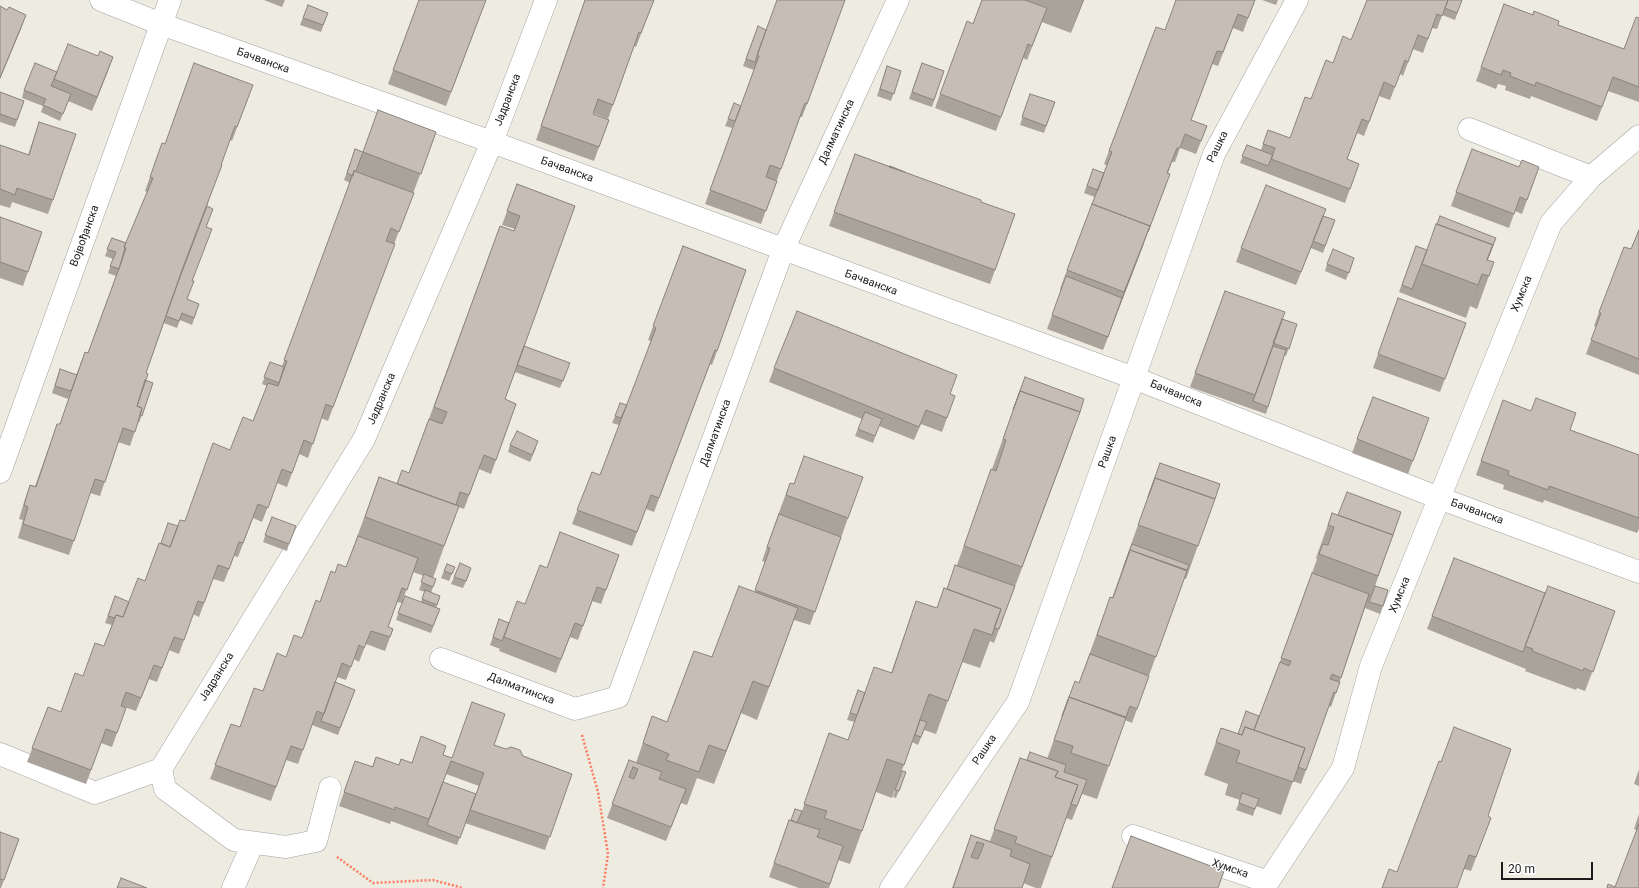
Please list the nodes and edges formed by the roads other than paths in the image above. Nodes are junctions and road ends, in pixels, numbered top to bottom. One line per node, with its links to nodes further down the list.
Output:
1 (101, 0): 6 (street, Бачванска)
2 (170, 0): 6 (street, Војвођанска)
3 (546, 0): 9 (street, Јадранска)
4 (898, 0): 11 (street, Далматинска)
5 (1297, 0): 12 (street, Рашка)
6 (161, 24): 9 (street, Бачванска); 13 (street, Војвођанска)
7 (1469, 129): 10 (street)
8 (1639, 136): 10 (street, Хумска)
9 (492, 142): 11 (street, Бачванска); 18 (street, Јадранска)
10 (1590, 177): 14 (street, Хумска)
11 (783, 250): 12 (street, Бачванска); 16 (street, Далматинска)
12 (1134, 378): 14 (street, Бачванска); 23 (street, Рашка)
13 (0, 472)
14 (1439, 498): 15 (street, Бачванска); 20 (street, Хумска)
15 (1639, 572)
16 (441, 659)
17 (0, 754): 18 (street)
18 (161, 769): 21 (street)
19 (330, 788): 21 (street)
20 (1133, 836)
21 (253, 843): 22 (street)
22 (233, 888)
23 (891, 888)

